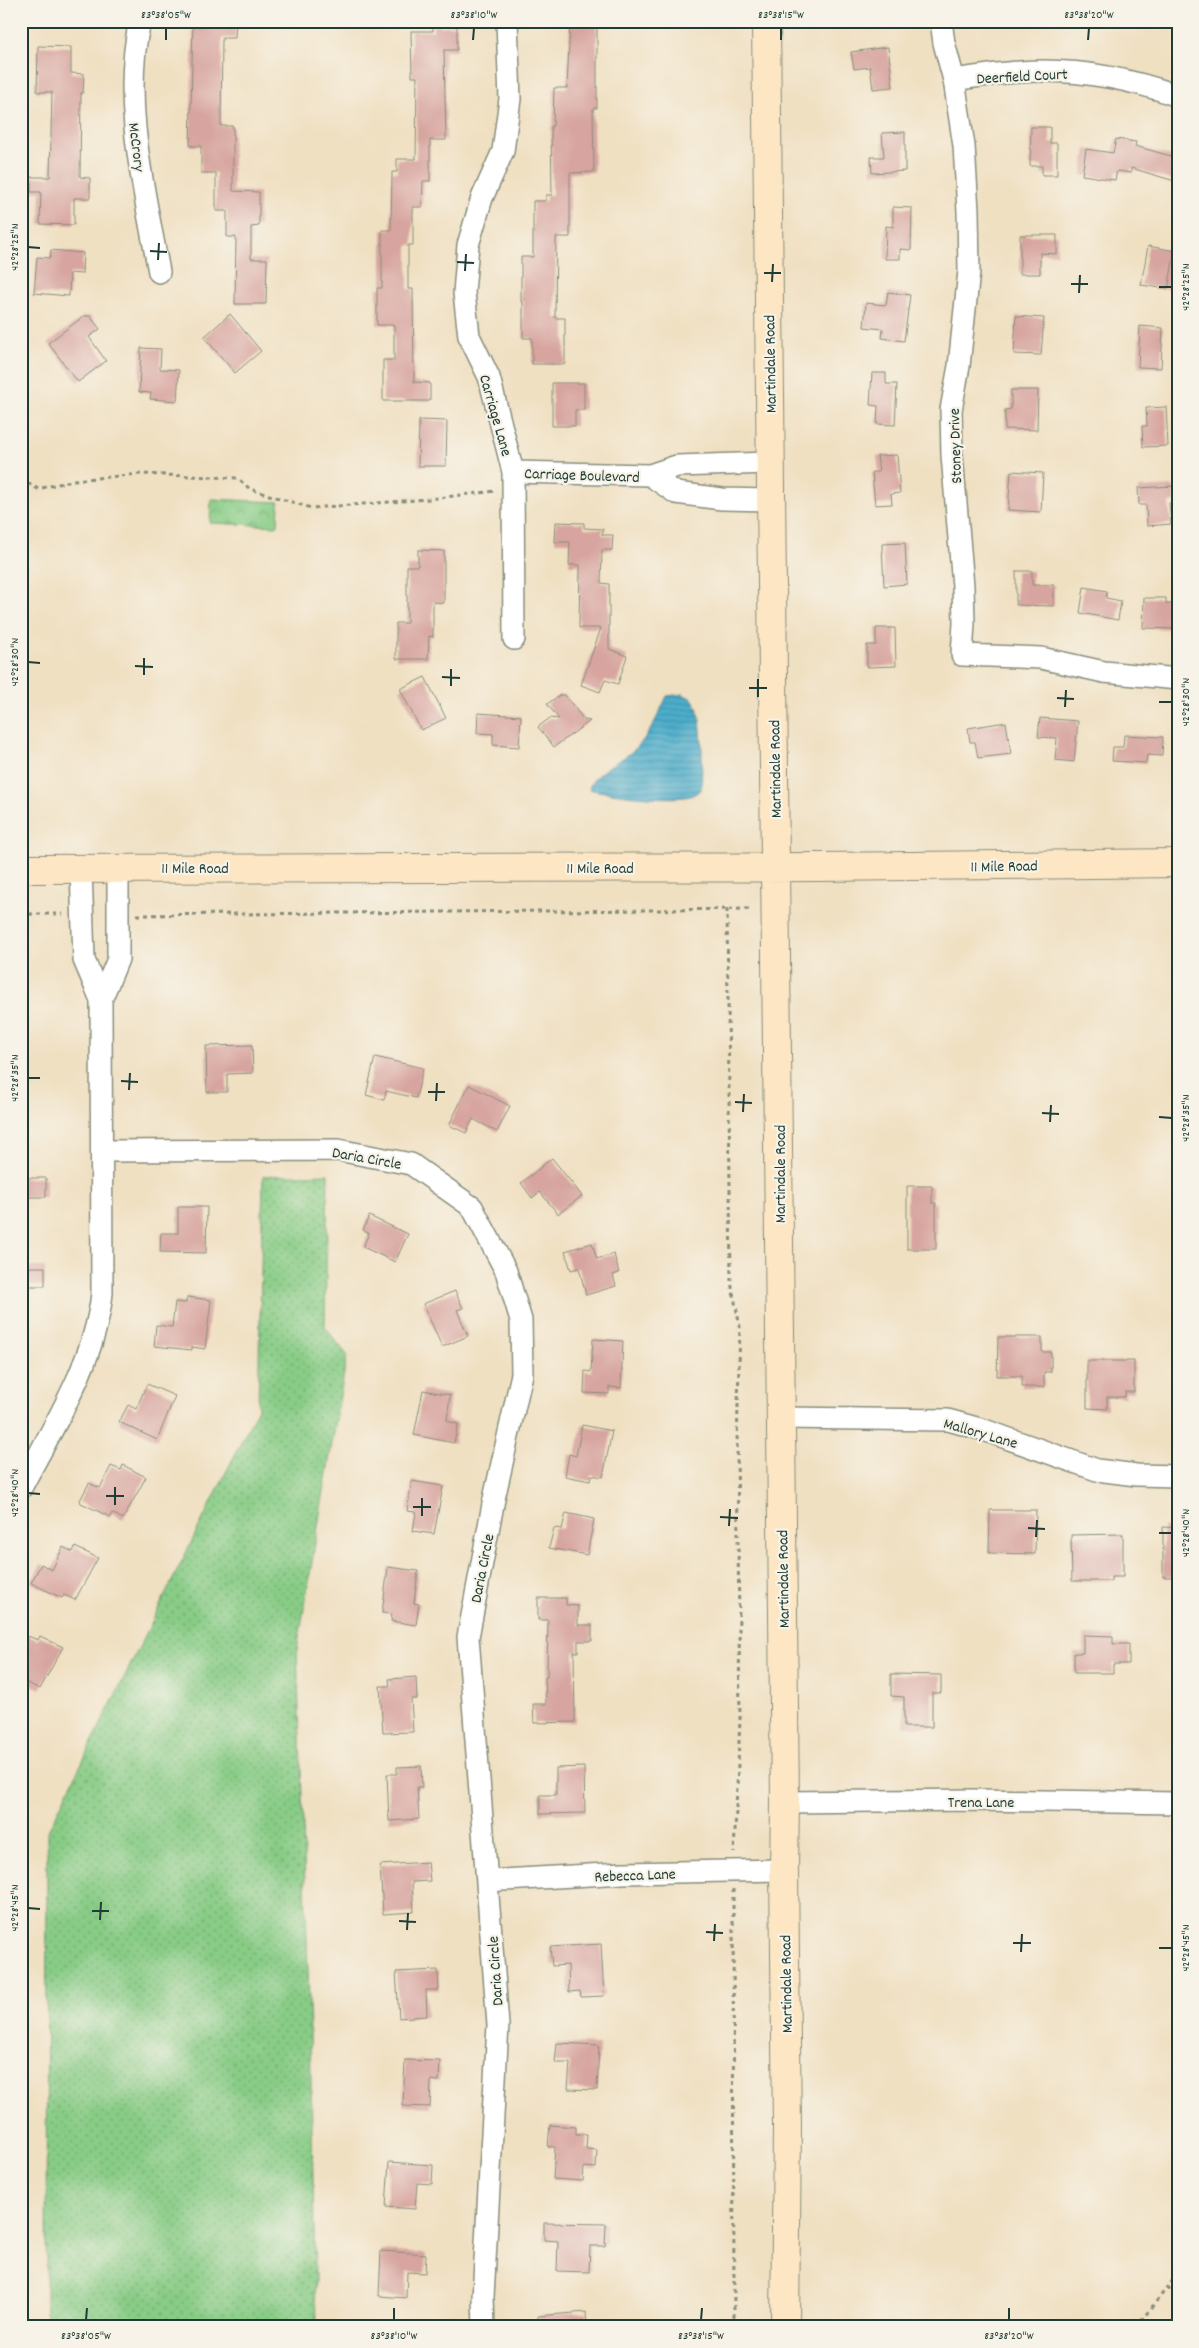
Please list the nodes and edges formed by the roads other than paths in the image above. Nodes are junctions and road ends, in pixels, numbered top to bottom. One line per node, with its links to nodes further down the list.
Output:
1 (140, 21): 7 (street, McCrory)
2 (507, 21): 10 (street, Carriage Lane)
3 (766, 21): 8 (street, Martindale Road)
4 (941, 21): 5 (street, Stoney Drive)
5 (954, 80): 6 (street, Deerfield Court); 13 (street, Stoney Drive)
6 (1178, 96)
7 (159, 272)
8 (770, 463): 9 (street, Carriage Boulevard); 11 (street, Martindale Road)
9 (650, 476): 10 (street, Carriage Boulevard); 11 (street, Carriage Boulevard)
10 (513, 480): 12 (street, Carriage Lane)
11 (771, 500): 17 (street, Martindale Road)
12 (514, 639)
13 (1178, 680)
14 (1178, 863): 17 (street, 11 Mile Road)
15 (81, 868): 16 (street, 11 Mile Road); 18 (street, 11 Mile Road); 19 (street)
16 (118, 868): 17 (street, 11 Mile Road); 19 (street)
17 (774, 868): 21 (street, Martindale Road)
18 (21, 869)
19 (101, 1000): 20 (street)
20 (102, 1151): 23 (street); 27 (street, Daria Circle)
21 (780, 1418): 22 (street, Mallory Lane); 24 (street, Martindale Road)
22 (1178, 1476)
23 (21, 1488)
24 (785, 1802): 25 (street, Trena Lane); 26 (street, Martindale Road)
25 (1178, 1803)
26 (784, 1870): 27 (street, Rebecca Lane); 29 (street, Martindale Road)
27 (487, 1882): 28 (street, Daria Circle)
28 (484, 2327)
29 (785, 2327)

